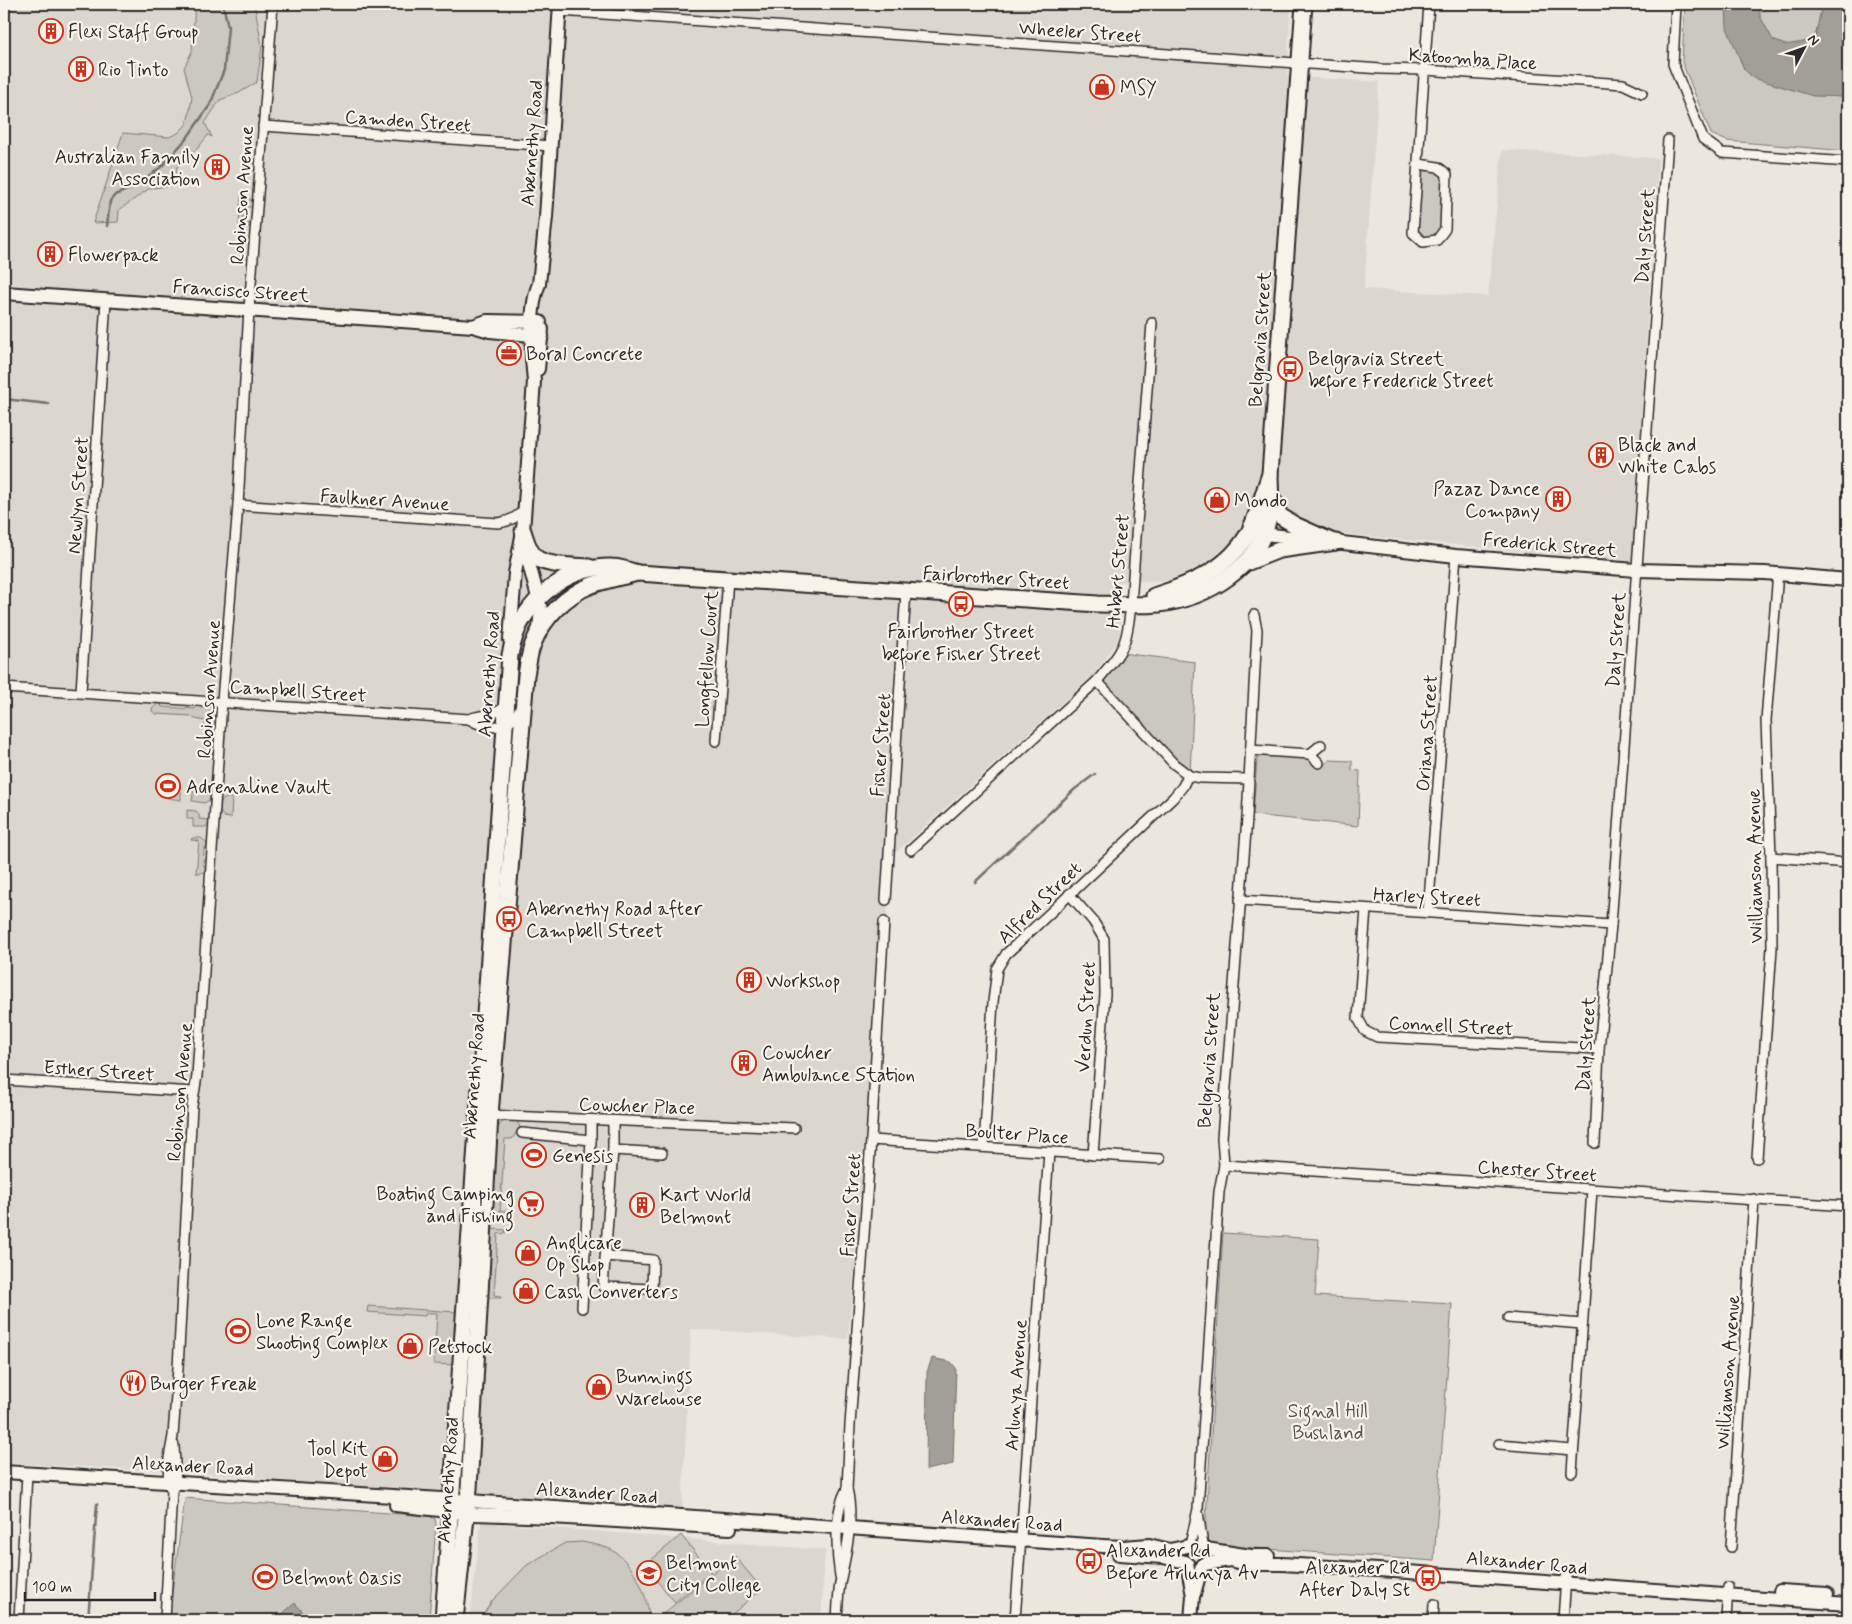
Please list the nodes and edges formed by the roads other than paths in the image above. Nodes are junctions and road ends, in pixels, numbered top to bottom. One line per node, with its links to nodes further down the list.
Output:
1 (273, 4): 9 (street, Robinson Avenue)
2 (1304, 4): 6 (main road, Belgravia Street)
3 (1429, 4): 7 (street)
4 (1676, 4): 12 (street)
5 (560, 7): 6 (street, Wheeler Street); 11 (main road, Abernethy Road)
6 (1299, 63): 7 (street, Katoomba Place); 21 (main road, Belgravia Street)
7 (1426, 70): 8 (street, Katoomba Place); 13 (street)
8 (1642, 93)
9 (263, 126): 11 (street, Camden Street); 16 (street, Robinson Avenue)
10 (1668, 140): 31 (street, Daly Street)
11 (550, 146): 17 (main road, Abernethy Road)
12 (1848, 162)
13 (1419, 164): 13 (street)
14 (4, 293): 15 (main road, Francisco Street)
15 (106, 300): 16 (main road, Francisco Street); 44 (street, Newlyn Street)
16 (249, 309): 19 (main road, Francisco Street); 23 (street, Robinson Avenue)
17 (537, 322): 19 (main road, Francisco Street); 20 (main road, Abernethy Road)
18 (1152, 323): 38 (street, Hubert Street)
19 (473, 326): 20 (main road, Francisco Street)
20 (537, 336): 24 (main road, Abernethy Road)
21 (1270, 474): 22 (main road, Fairbrother Street); 25 (main road, Belgravia Street)
22 (1270, 493): 25 (main road, Fairbrother Street); 27 (main road)
23 (238, 505): 24 (street, Faulkner Avenue); 45 (street, Robinson Avenue)
24 (525, 508): 26 (main road, Abernethy Road)
25 (1256, 533): 27 (main road, Frederick Street); 29 (main road, Fairbrother Street); 38 (main road, Belgravia Street)
26 (523, 536): 30 (main road); 37 (main road, Abernethy Road); 41 (main road, Abernethy Road)
27 (1334, 541): 28 (main road, Frederick Street); 29 (main road)
28 (1456, 556): 31 (main road, Frederick Street); 64 (street, Oriana Street)
29 (1245, 563): 38 (main road, Fairbrother Street)
30 (598, 568): 32 (main road, Fairbrother Street); 37 (main road, Fairbrother Street)
31 (1636, 570): 33 (main road, Frederick Street); 66 (street, Daly Street)
32 (638, 573): 34 (main road, Fairbrother Street); 40 (main road, Fairbrother Street)
33 (1778, 573): 35 (main road, Frederick Street); 58 (street, Williamson Avenue)
34 (728, 579): 36 (main road, Fairbrother Street); 50 (street, Longfellow Court)
35 (1848, 580)
36 (906, 591): 38 (main road, Fairbrother Street); 61 (street, Fisher Street)
37 (539, 598): 40 (main road, Abernethy Road); 41 (main road, Fairbrother Street)
38 (1131, 604): 42 (street, Hubert Street)
39 (1254, 615): 52 (street, Belgravia Street)
40 (539, 631): 47 (main road, Abernethy Road)
41 (510, 655): 46 (main road, Abernethy Road)
42 (1097, 681): 55 (street); 57 (street, Hubert Street)
43 (4, 688): 44 (street, Campbell Street)
44 (80, 692): 45 (street, Campbell Street)
45 (222, 701): 48 (street, Campbell Street); 69 (street, Robinson Avenue)
46 (506, 706): 48 (street, Campbell Street); 49 (main road, Abernethy Road)
47 (522, 706): 49 (street); 70 (main road, Abernethy Road)
48 (469, 719): 49 (street, Campbell Street)
49 (504, 726): 70 (main road, Abernethy Road)
50 (716, 741)
51 (1321, 745): 53 (street)
52 (1250, 750): 53 (street); 56 (street, Belgravia Street)
53 (1310, 754): 54 (street)
54 (1319, 764)
55 (1188, 775): 56 (street); 60 (street, Alfred Street)
56 (1249, 779): 62 (street, Belgravia Street)
57 (911, 850)
58 (1771, 857): 59 (street); 83 (street, Williamson Avenue)
59 (1848, 863)
60 (1069, 894): 78 (street, Alfred Street); 82 (street, Verdun Street)
61 (886, 900)
62 (1240, 900): 63 (street, Harley Street); 85 (street, Belgravia Street)
63 (1366, 909): 64 (street, Harley Street); 67 (street, Connell Street)
64 (1428, 912): 66 (street, Harley Street)
65 (884, 922): 76 (street, Fisher Street)
66 (1611, 925): 67 (street, Daly Street)
67 (1599, 1049): 77 (street, Daly Street)
68 (4, 1080): 69 (street, Esther Street)
69 (193, 1092): 99 (street, Robinson Avenue)
70 (484, 1115): 71 (street, Cowcher Place); 100 (main road, Abernethy Road)
71 (592, 1120): 72 (street, Cowcher Place); 75 (street)
72 (613, 1121): 73 (street, Cowcher Place); 79 (street)
73 (794, 1128)
74 (522, 1133): 75 (street)
75 (591, 1140): 90 (street)
76 (871, 1140): 78 (street, Boulter Place); 102 (street, Fisher Street)
77 (1595, 1143)
78 (984, 1147): 80 (street, Boulter Place)
79 (613, 1150): 81 (street); 89 (street)
80 (1049, 1152): 82 (street, Boulter Place); 103 (street, Arlunya Avenue)
81 (662, 1153)
82 (1094, 1154): 84 (street, Boulter Place)
83 (1757, 1158)
84 (1160, 1159)
85 (1224, 1165): 86 (street, Chester Street); 101 (street, Belgravia Street)
86 (1592, 1190): 87 (street, Chester Street); 92 (street)
87 (1754, 1199): 88 (street, Chester Street); 106 (street, Williamson Avenue)
88 (1848, 1206)
89 (606, 1256): 89 (street)
90 (582, 1308)
91 (1508, 1318): 92 (street)
92 (1582, 1324): 94 (street)
93 (1499, 1444): 94 (street)
94 (1572, 1450): 96 (street)
95 (4, 1472): 97 (main road, Alexander Road)
96 (1572, 1472)
97 (27, 1478): 98 (main road, Alexander Road); 99 (main road, Alexander Road); 115 (street)
98 (4, 1480)
99 (172, 1486): 100 (main road, Alexander Road); 116 (street, Robinson Avenue)
100 (460, 1506): 102 (main road, Alexander Road); 117 (main road, Abernethy Road); 118 (main road, Abernethy Road)
101 (1198, 1509): 104 (street, Belgravia Street); 105 (street, Belgravia Street)
102 (843, 1531): 103 (main road, Alexander Road); 119 (street, Fisher Street)
103 (1020, 1544): 104 (main road, Alexander Road); 107 (main road, Alexander Road); 120 (street, Arlunya Avenue)
104 (1189, 1546): 105 (main road); 107 (main road)
105 (1205, 1547): 108 (main road); 109 (main road, Alexander Road)
106 (1731, 1547)
107 (1187, 1562): 108 (main road); 111 (main road)
108 (1203, 1565): 109 (main road, Alexander Road); 111 (main road)
109 (1566, 1581): 110 (main road, Alexander Road); 123 (street)
110 (1728, 1591): 112 (main road, Alexander Road); 114 (main road, Alexander Road); 124 (street)
111 (1193, 1596): 121 (main road)
112 (1848, 1596)
113 (1434, 1604): 122 (street)
114 (1848, 1604)
115 (19, 1620)
116 (165, 1620)
117 (443, 1620)
118 (455, 1620)
119 (837, 1620)
120 (1015, 1620)
121 (1191, 1620)
122 (1433, 1620)
123 (1563, 1620)
124 (1726, 1620)

